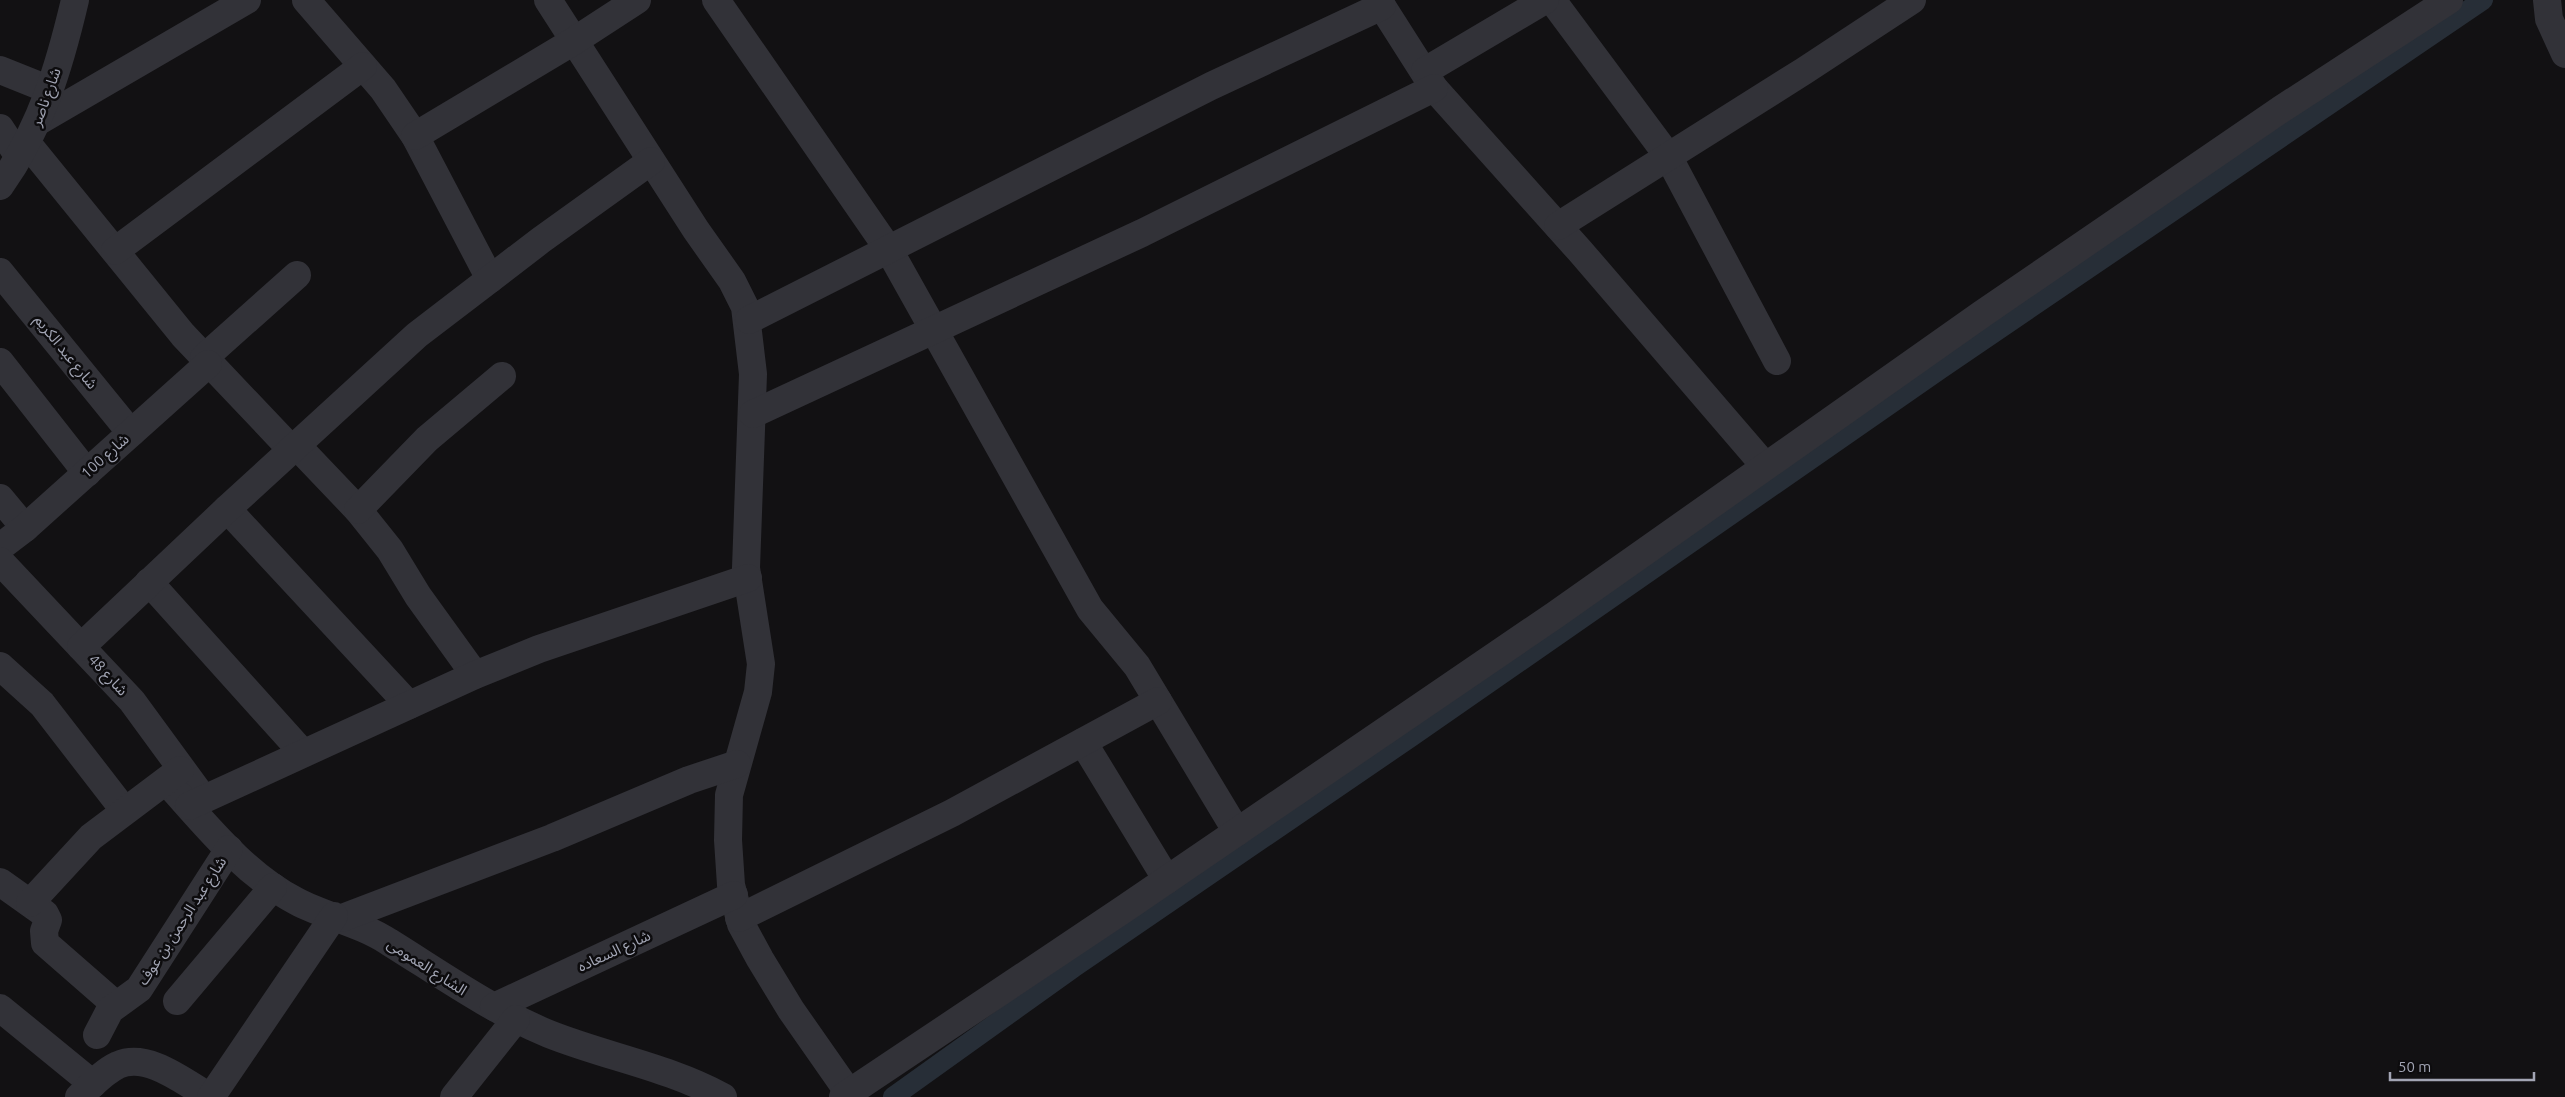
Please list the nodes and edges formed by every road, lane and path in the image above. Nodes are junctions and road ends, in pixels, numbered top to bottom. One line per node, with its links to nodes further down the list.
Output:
1 (75, 0): 18 (street, شارع ناصر)
2 (247, 0): 21 (street)
3 (306, 0): 15 (street)
4 (548, 0): 13 (street)
5 (637, 0): 13 (street)
6 (716, 0): 26 (street)
7 (1545, 0): 17 (street)
8 (1552, 0): 22 (street)
9 (1912, 0): 22 (street)
10 (2449, 0): 40 (street)
11 (2547, 0): 14 (street)
12 (1380, 3): 17 (street); 26 (street)
13 (574, 41): 20 (street); 23 (street)
14 (2565, 54)
15 (364, 66): 20 (street); 27 (street)
16 (0, 70): 18 (street)
17 (1429, 80): 25 (street); 32 (street)
18 (50, 90): 21 (street, شارع ناصر)
19 (0, 128): 21 (street)
20 (415, 136): 30 (street)
21 (29, 140): 24 (street, شارع ناصر); 27 (street)
22 (1668, 156): 25 (street); 33 (street)
23 (651, 161): 30 (street); 31 (street)
24 (0, 186)
25 (1558, 226): 40 (street)
26 (890, 250): 31 (street); 32 (street)
27 (115, 251): 34 (street)
28 (0, 272): 38 (street, شارع عبد الكريم)
29 (296, 275): 34 (street, شارع 100)
30 (490, 279): 39 (street)
31 (749, 320): 37 (street)
32 (934, 330): 37 (street); 53 (street)
33 (1777, 360)
34 (206, 361): 38 (street, شارع 100); 39 (street)
35 (0, 362): 41 (street)
36 (502, 376): 44 (street)
37 (753, 414): 48 (street)
38 (131, 433): 41 (street, شارع 100)
39 (295, 448): 43 (street); 44 (street)
40 (1765, 466): 61 (street)
41 (87, 473): 45 (street, شارع 100)
42 (0, 498): 45 (street)
43 (227, 509): 49 (street); 54 (street)
44 (358, 510): 52 (street)
45 (25, 528): 46 (street, شارع 100)
46 (0, 547)
47 (0, 561): 50 (street, شارع 48)
48 (748, 578): 52 (street); 57 (street)
49 (149, 582): 50 (street); 56 (street)
50 (81, 647): 58 (street, شارع 48)
51 (0, 666): 60 (street)
52 (475, 676): 54 (street)
53 (1158, 701): 55 (street, شارع السعاده); 61 (street)
54 (409, 706): 56 (street)
55 (1083, 742): 63 (street); 67 (street, شارع السعاده)
56 (303, 754): 59 (street)
57 (737, 764): 67 (street); 68 (street)
58 (174, 775): 59 (street, شارع 48); 60 (street)
59 (196, 802): 62 (street, الشارع العمومى)
60 (124, 810): 66 (street)
61 (1237, 832): 63 (street)
62 (229, 849): 65 (street, الشارع العمومى); 70 (street, شارع عبد الرحمن بن عوف)
63 (1167, 880): 75 (street)
64 (0, 882): 66 (street)
65 (273, 887): 68 (street, الشارع العمومى); 69 (street)
66 (30, 903): 70 (street)
67 (736, 907): 72 (street, شارع السعاده); 75 (street)
68 (338, 917): 72 (street, الشارع العمومى); 76 (street)
69 (177, 1002)
70 (116, 1005): 73 (street, شارع عبد الرحمن بن عوف)
71 (0, 1008): 74 (street)
72 (505, 1013): 77 (street); 78 (street, الشارع العمومى)
73 (97, 1035)
74 (86, 1091): 76 (street)
75 (846, 1095)
76 (210, 1097)
77 (454, 1097)
78 (723, 1097)

